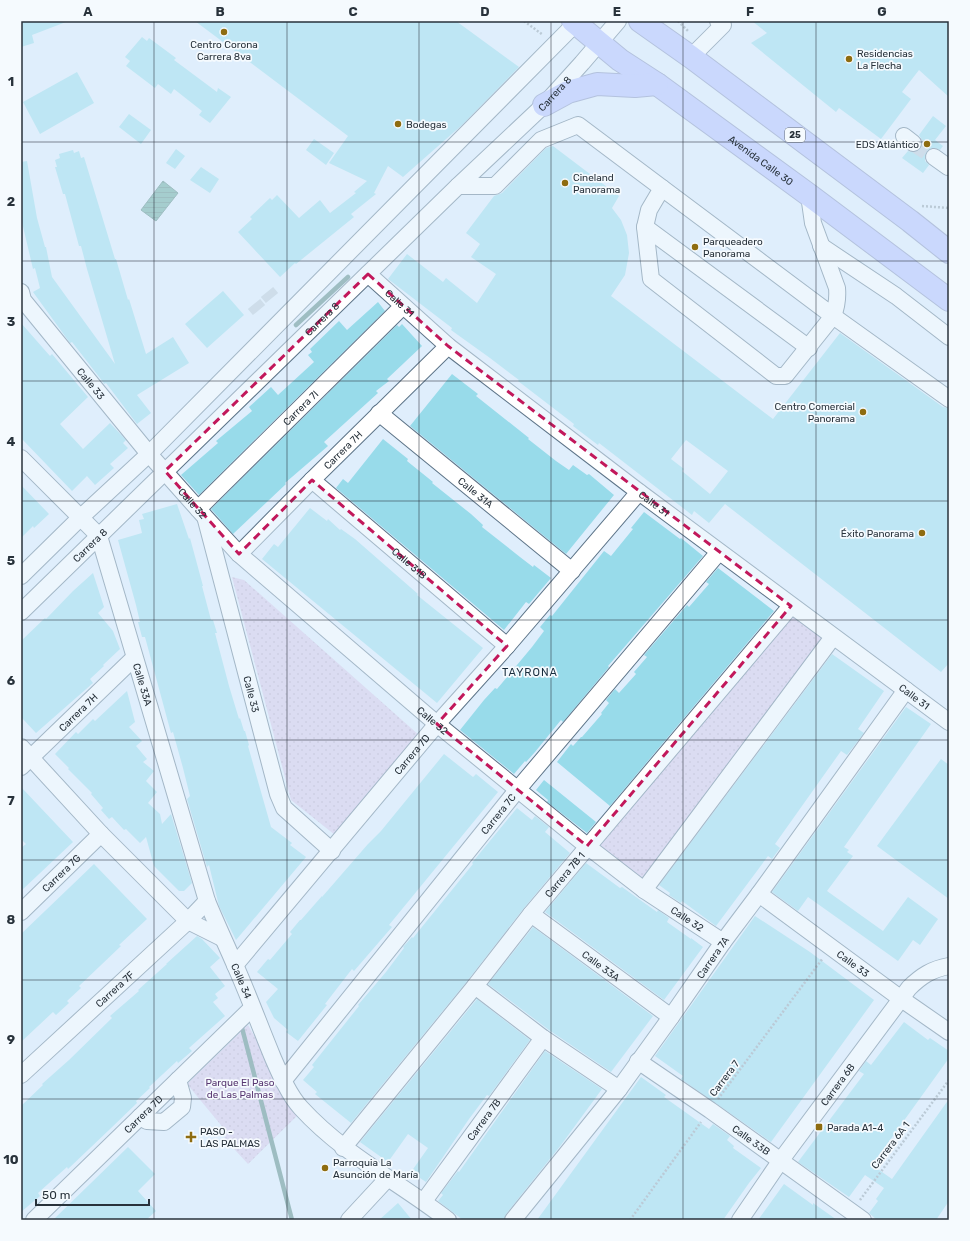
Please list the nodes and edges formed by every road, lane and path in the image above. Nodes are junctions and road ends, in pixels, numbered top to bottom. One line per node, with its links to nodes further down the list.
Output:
1 (524, 21): 6 (path)
2 (618, 21): 7 (street, Carrera 8)
3 (640, 21): 8 (highway, 25)
4 (718, 21): 8 (street)
5 (576, 22): 7 (highway, Avenida Calle 30); 29 (street)
6 (545, 36)
7 (599, 42): 9 (highway, Avenida Calle 30); 10 (street, Carrera 8)
8 (691, 57): 18 (highway, 25)
9 (657, 84): 10 (highway); 15 (highway, Avenida Calle 30)
10 (544, 104): 13 (street, Carrera 8)
11 (934, 158): 12 (street)
12 (948, 167)
13 (458, 186): 14 (street); 19 (street, Carrera 8)
14 (662, 188): 16 (street); 23 (street)
15 (809, 196): 17 (street); 21 (highway, Avenida Calle 30)
16 (645, 227): 26 (street); 26 (street)
17 (821, 246): 23 (street); 24 (street)
18 (949, 252)
19 (368, 274): 22 (street, Calle 31); 31 (street, Carrera 8)
20 (21, 292): 29 (street, Calle 33)
21 (949, 300)
22 (403, 306): 25 (street, Calle 31); 34 (street, Carrera 7I)
23 (833, 316): 26 (street); 27 (street)
24 (949, 337)
25 (448, 346): 28 (street, Carrera 7H); 33 (street, Calle 31)
26 (809, 348)
27 (949, 399)
28 (379, 413): 32 (street, Carrera 7H); 39 (street, Calle 31A)
29 (149, 454): 31 (street, Calle 33); 35 (street)
30 (21, 458): 35 (street)
31 (165, 471): 34 (street, Calle 32); 36 (street, Carrera 8)
32 (312, 480): 38 (street, Carrera 7H); 44 (street, Calle 31B)
33 (639, 492): 37 (street, Calle 31); 39 (street, Carrera 7D)
34 (202, 514): 38 (street, Calle 32); 53 (street, Calle 33)
35 (80, 518): 36 (street); 40 (street)
36 (99, 536): 42 (street, Carrera 8); 45 (street, Calle 33A)
37 (718, 552): 41 (street, Calle 31); 50 (street, Carrera 7C)
38 (239, 554): 48 (street, Calle 32)
39 (572, 571): 44 (street, Carrera 7D)
40 (21, 576)
41 (791, 606): 43 (street, Calle 31); 52 (street, Carrera 7B 1)
42 (21, 612)
43 (833, 637): 46 (street, Calle 31); 54 (street)
44 (507, 646): 48 (street, Carrera 7D)
45 (134, 658): 49 (street, Carrera 7H); 56 (street, Calle 33A)
46 (906, 690): 47 (street, Calle 31); 55 (street, Carrera 7A)
47 (949, 722)
48 (437, 724): 50 (street, Calle 32); 53 (street, Carrera 7D)
49 (24, 757): 51 (street)
50 (518, 789): 52 (street, Calle 32); 75 (street, Carrera 7C)
51 (101, 834): 57 (street, Carrera 7G); 59 (street)
52 (587, 846): 54 (street, Calle 32); 58 (street, Carrera 7B 1)
53 (332, 851): 63 (street, Carrera 7D)
54 (644, 890): 61 (street, Calle 32)
55 (758, 894): 61 (street, Carrera 7A); 62 (street, Calle 33)
56 (207, 901): 59 (street, Carrera 7F); 60 (street, Calle 33A)
57 (21, 912)
58 (531, 914): 65 (street, Carrera 7B 1); 68 (street, Calle 33A)
59 (188, 921): 60 (street); 72 (street, Carrera 7F)
60 (222, 938): 63 (street, Calle 34)
61 (723, 942): 68 (street, Carrera 7A)
62 (831, 947): 66 (street, Calle 33); 77 (path, Carrera 7)
63 (235, 965): 67 (street, Calle 34)
64 (949, 966): 66 (street, Carrera 6B)
65 (475, 986): 70 (street); 79 (street, Carrera 7B 1)
66 (900, 998): 69 (street, Calle 33); 80 (street, Carrera 6B)
67 (252, 1008): 73 (street, Carrera 7D); 75 (street, Calle 34)
68 (671, 1017): 71 (street, Carrera 7A)
69 (949, 1032)
70 (543, 1038): 76 (street); 82 (street, Carrera 7B)
71 (638, 1061): 76 (street, Carrera 7A); 77 (street, Calle 33B)
72 (21, 1075)
73 (178, 1080): 78 (street, Carrera 7D); 78 (street)
74 (949, 1080): 83 (path, Carrera 6A 1)
75 (283, 1081): 79 (street, Calle 34)
76 (619, 1089): 87 (street, Carrera 7A)
77 (710, 1110): 80 (street, Calle 33B); 88 (path, Carrera 7)
78 (140, 1117): 84 (street, Carrera 7D)
79 (343, 1148): 81 (street, Calle 34)
80 (781, 1160): 83 (street, Calle 33B); 89 (street, Carrera 6B)
81 (387, 1179): 82 (street, Calle 34); 85 (street)
82 (424, 1201): 86 (street, Calle 34)
83 (857, 1216)
84 (34, 1220)
85 (349, 1220)
86 (448, 1220)
87 (513, 1220)
88 (630, 1220)
89 (740, 1220)

